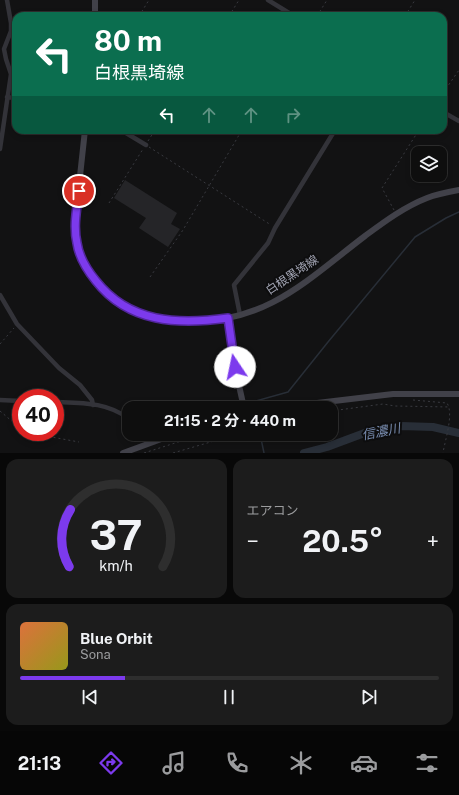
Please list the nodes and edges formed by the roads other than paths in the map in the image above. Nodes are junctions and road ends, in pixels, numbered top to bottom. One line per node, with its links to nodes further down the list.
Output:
1 (7, 0): 6 (street)
2 (96, 0): 4 (main road)
3 (268, 0): 5 (street)
4 (95, 12)
5 (288, 12)
6 (7, 97): 7 (street); 13 (street)
7 (12, 98)
8 (447, 114): 9 (street)
9 (459, 121)
10 (86, 134): 19 (main road, 白根黒埼線)
11 (128, 134): 14 (street)
12 (333, 134): 18 (street)
13 (0, 142): 15 (street)
14 (146, 145)
15 (0, 149)
16 (459, 190): 18 (main road, 白根黒埼線)
17 (0, 295): 26 (street)
18 (240, 315): 19 (main road, 白根黒埼線)
19 (228, 318): 23 (main road)
20 (459, 394): 24 (main road)
21 (0, 400): 22 (street)
22 (12, 401)
23 (242, 401)
24 (334, 401)
25 (64, 402): 26 (street)
26 (93, 405): 27 (street)
27 (122, 414)
28 (154, 441): 29 (main road)
29 (148, 443): 30 (main road)
30 (123, 453)

